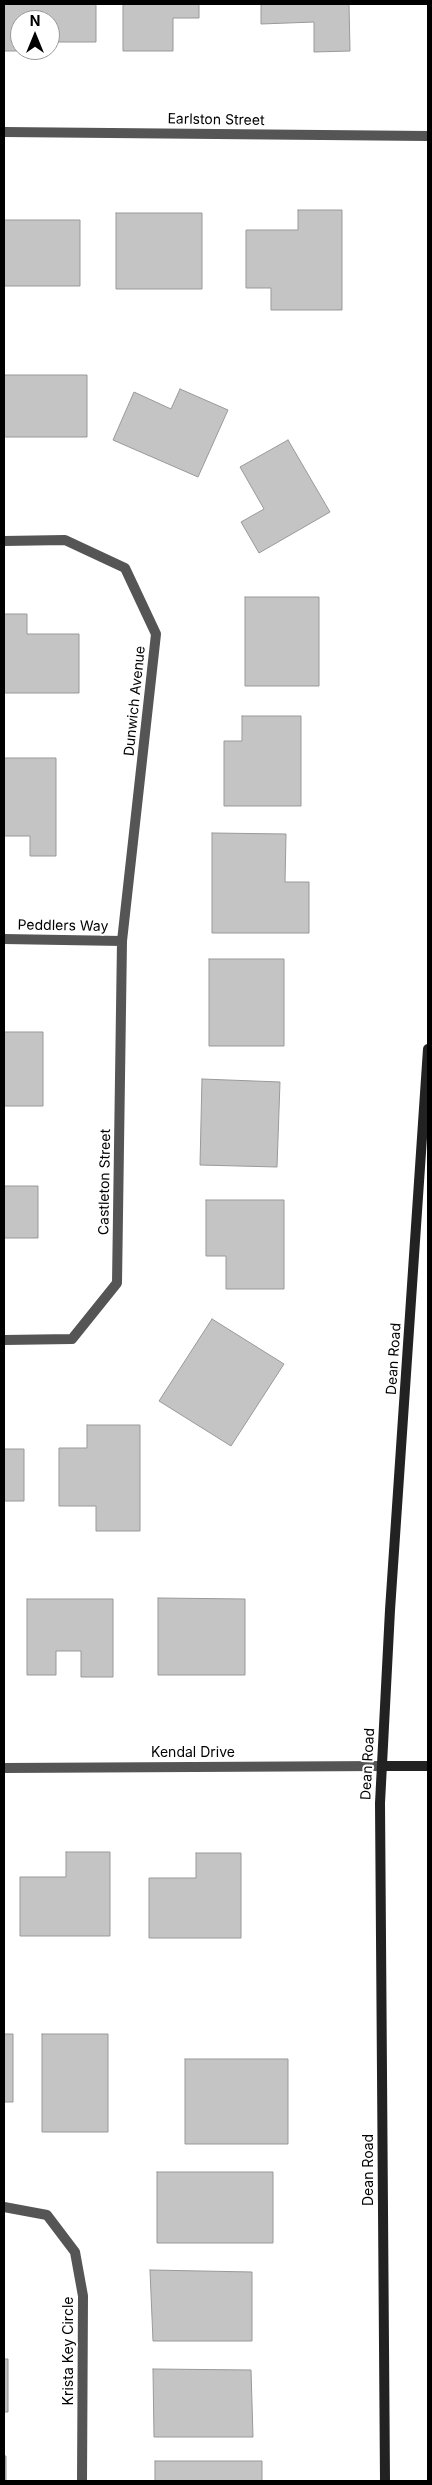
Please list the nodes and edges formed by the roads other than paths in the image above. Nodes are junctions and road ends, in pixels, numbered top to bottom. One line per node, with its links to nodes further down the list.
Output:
1 (4, 132): 2 (street, Earlston Street)
2 (428, 136)
3 (4, 541): 5 (street, Dunwich Avenue)
4 (4, 939): 5 (street, Peddlers Way)
5 (122, 941): 7 (street, Castleton Street)
6 (428, 1049): 8 (main road, Dean Road)
7 (4, 1340)
8 (382, 1766): 9 (main road); 10 (street, Kendal Drive); 13 (main road, Dean Road)
9 (428, 1766)
10 (4, 1768)
11 (4, 2207): 12 (street, Krista Key Circle)
12 (82, 2481)
13 (385, 2481)

